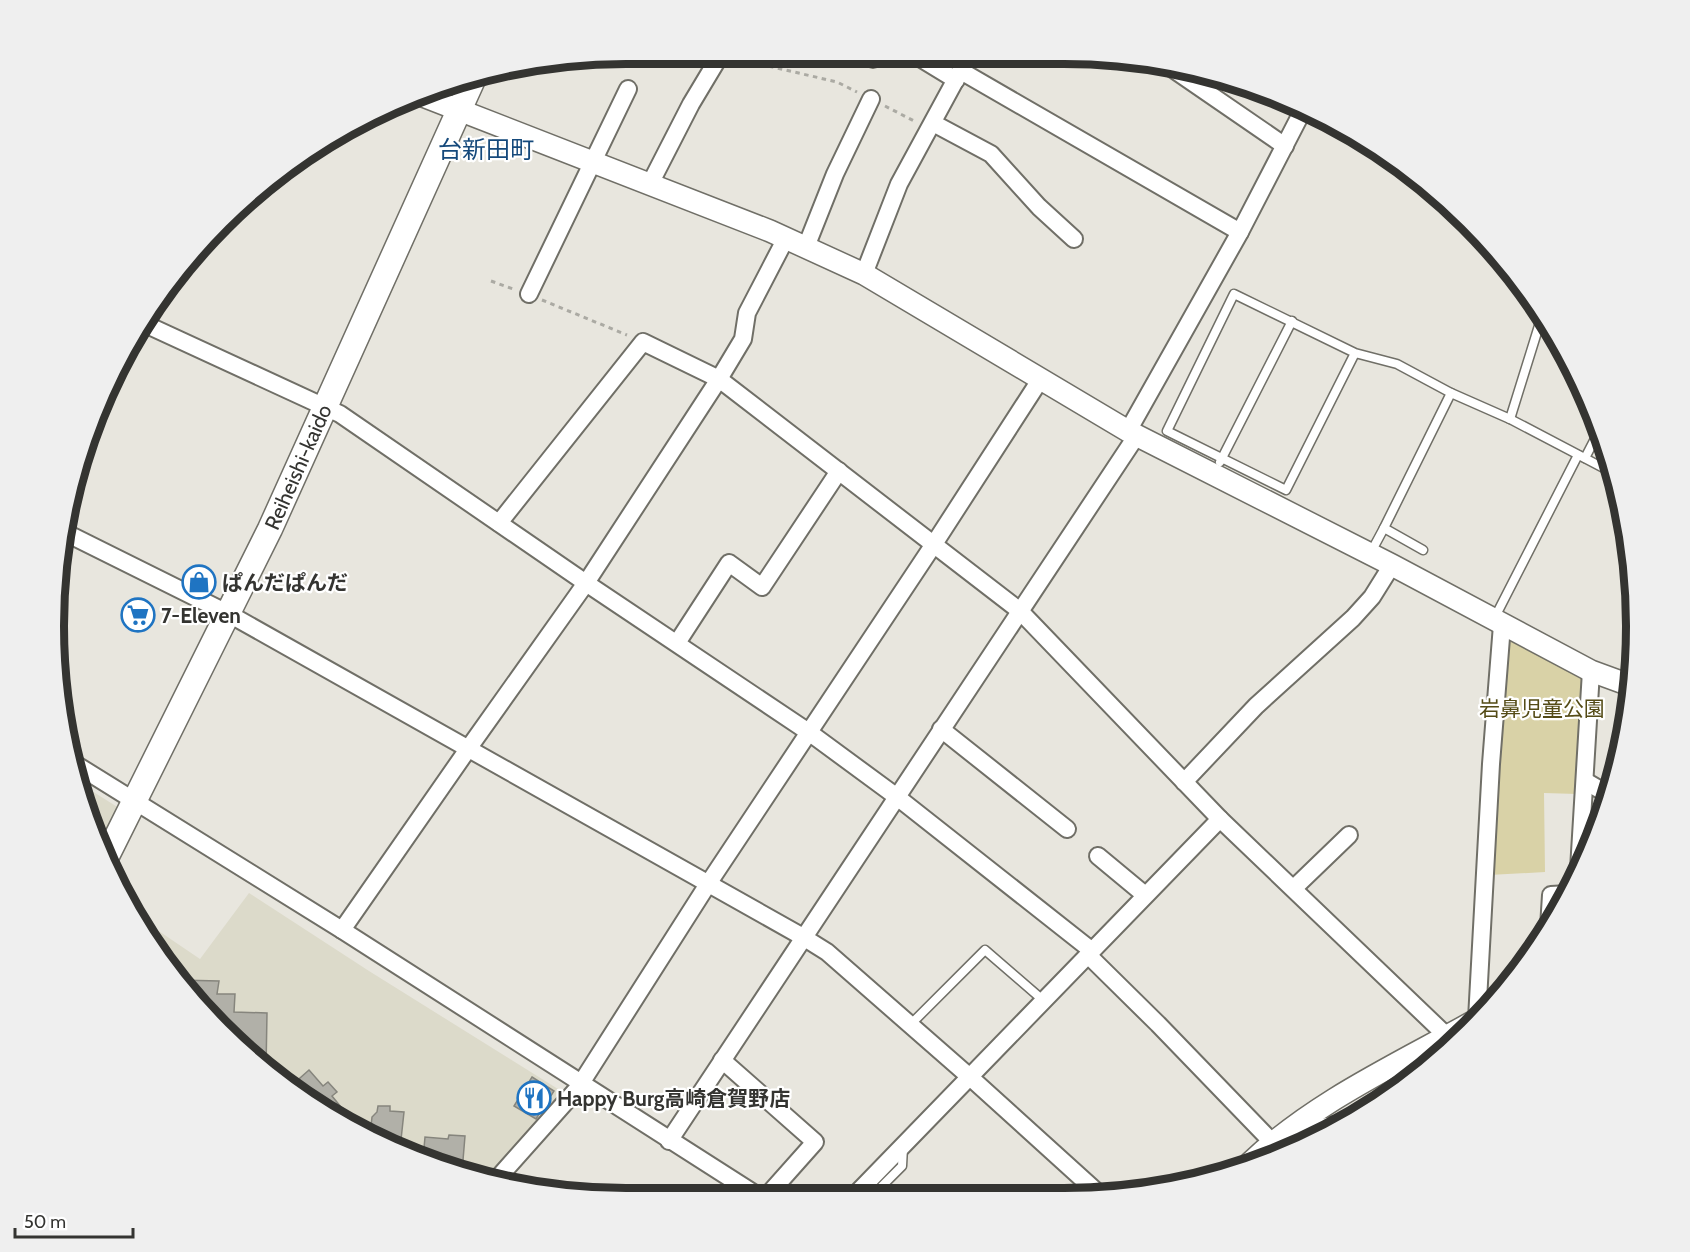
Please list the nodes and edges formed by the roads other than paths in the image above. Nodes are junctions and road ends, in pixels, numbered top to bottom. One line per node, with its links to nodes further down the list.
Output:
1 (715, 64): 15 (street)
2 (934, 64): 4 (street)
3 (964, 64): 4 (street)
4 (958, 75): 12 (street); 16 (street)
5 (1186, 78): 13 (street)
6 (469, 87): 10 (main road, Reiheishi-kaido)
7 (628, 89): 14 (street)
8 (432, 99): 10 (street)
9 (871, 99): 19 (street)
10 (459, 110): 14 (street); 29 (main road, Reiheishi-kaido)
11 (1300, 116): 13 (street)
12 (932, 126): 18 (street); 20 (street)
13 (1285, 146): 16 (street)
14 (593, 162): 15 (street); 21 (street)
15 (650, 184): 17 (street)
16 (1240, 232): 31 (street)
17 (786, 238): 19 (street); 26 (street)
18 (1074, 239)
19 (806, 247): 20 (street)
20 (864, 274): 27 (street)
21 (529, 294)
22 (1292, 321): 25 (lane); 34 (lane); 34 (lane)
23 (151, 327): 29 (street)
24 (1539, 327): 30 (lane)
25 (1356, 353): 28 (lane); 34 (lane)
26 (719, 379): 36 (street); 37 (street); 44 (street)
27 (1040, 380): 31 (street); 40 (street)
28 (1451, 393): 30 (lane); 38 (lane)
29 (325, 407): 37 (street); 46 (main road, Reiheishi-kaido)
30 (1510, 419): 33 (lane)
31 (1133, 433): 34 (street); 45 (street)
32 (1593, 439): 33 (lane)
33 (1582, 456): 35 (lane); 47 (lane)
34 (1218, 466): 42 (street)
35 (1602, 467)
36 (839, 471): 40 (street); 48 (street)
37 (499, 523): 44 (street)
38 (1384, 528): 41 (lane); 42 (lane)
39 (72, 536): 46 (street)
40 (934, 544): 45 (street); 52 (street)
41 (1423, 550)
42 (1370, 554): 43 (street)
43 (1392, 564): 47 (street); 56 (street)
44 (586, 583): 48 (street); 53 (street)
45 (1020, 611): 51 (street); 56 (street)
46 (229, 614): 53 (street); 59 (main road, Reiheishi-kaido)
47 (1498, 622): 49 (street); 75 (street)
48 (676, 643): 52 (street)
49 (1591, 671): 50 (street); 55 (street)
50 (1622, 682)
51 (941, 729): 58 (street); 61 (street)
52 (810, 733): 58 (street); 66 (street)
53 (468, 749): 66 (street); 71 (street)
54 (84, 770): 59 (street)
55 (1585, 781): 57 (street); 63 (street)
56 (1184, 782): 60 (street)
57 (1601, 790)
58 (897, 797): 72 (street); 73 (street)
59 (134, 802): 64 (main road, Reiheishi-kaido); 71 (street)
60 (1220, 819): 67 (street); 68 (street)
61 (1067, 829)
62 (1349, 835): 67 (street)
63 (1581, 846)
64 (111, 849)
65 (1098, 856): 68 (street)
66 (708, 884): 72 (street); 81 (street)
67 (1294, 888): 77 (street)
68 (1145, 895): 73 (street)
69 (1557, 895): 70 (street)
70 (1550, 906)
71 (342, 930): 81 (street)
72 (803, 937): 76 (street); 79 (street)
73 (1090, 953): 74 (street); 85 (street)
74 (1044, 1001): 76 (lane); 80 (street)
75 (1478, 1005)
76 (910, 1025): 80 (street)
77 (1448, 1035)
78 (1437, 1045): 82 (street)
79 (722, 1060): 84 (street); 91 (street)
80 (971, 1078): 86 (street); 89 (street)
81 (581, 1082): 84 (street); 88 (street)
82 (1292, 1127): 83 (street); 85 (street)
83 (1316, 1128)
84 (669, 1141): 90 (street)
85 (1272, 1142): 87 (street)
86 (903, 1147): 92 (street); 93 (lane)
87 (1262, 1151)
88 (502, 1173)
89 (1091, 1187)
90 (745, 1188)
91 (774, 1188)
92 (862, 1188)
93 (880, 1188)

